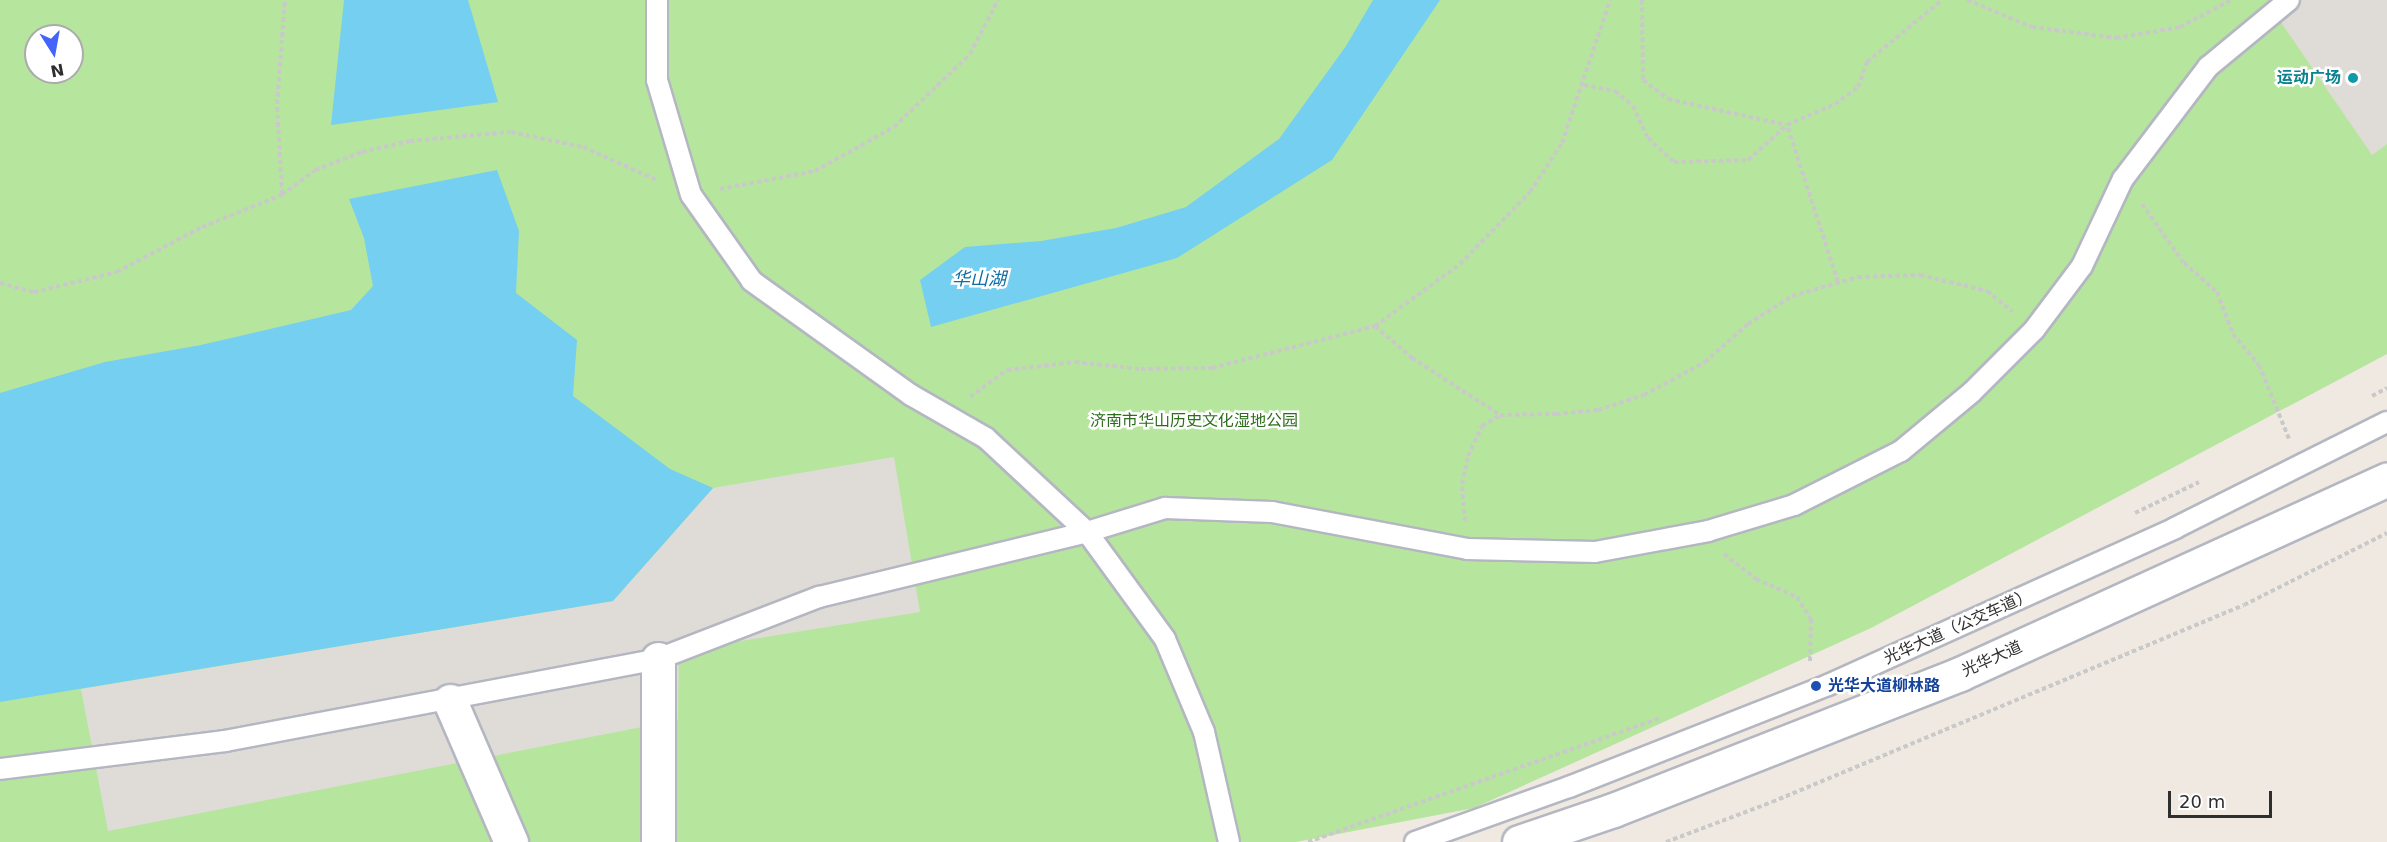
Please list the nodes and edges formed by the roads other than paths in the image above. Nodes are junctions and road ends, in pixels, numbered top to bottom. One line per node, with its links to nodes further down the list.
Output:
1 (657, 0): 5 (lane)
2 (2289, 0): 5 (lane)
3 (2387, 422): 12 (lane, 光华大道（公交车道）)
4 (2387, 479): 13 (main road, 光华大道)
5 (1087, 532): 6 (lane); 11 (lane)
6 (658, 659): 7 (lane); 10 (main road)
7 (450, 701): 8 (lane); 9 (main road)
8 (0, 769)
9 (511, 842)
10 (658, 842)
11 (1229, 842)
12 (1415, 842)
13 (1519, 842)

